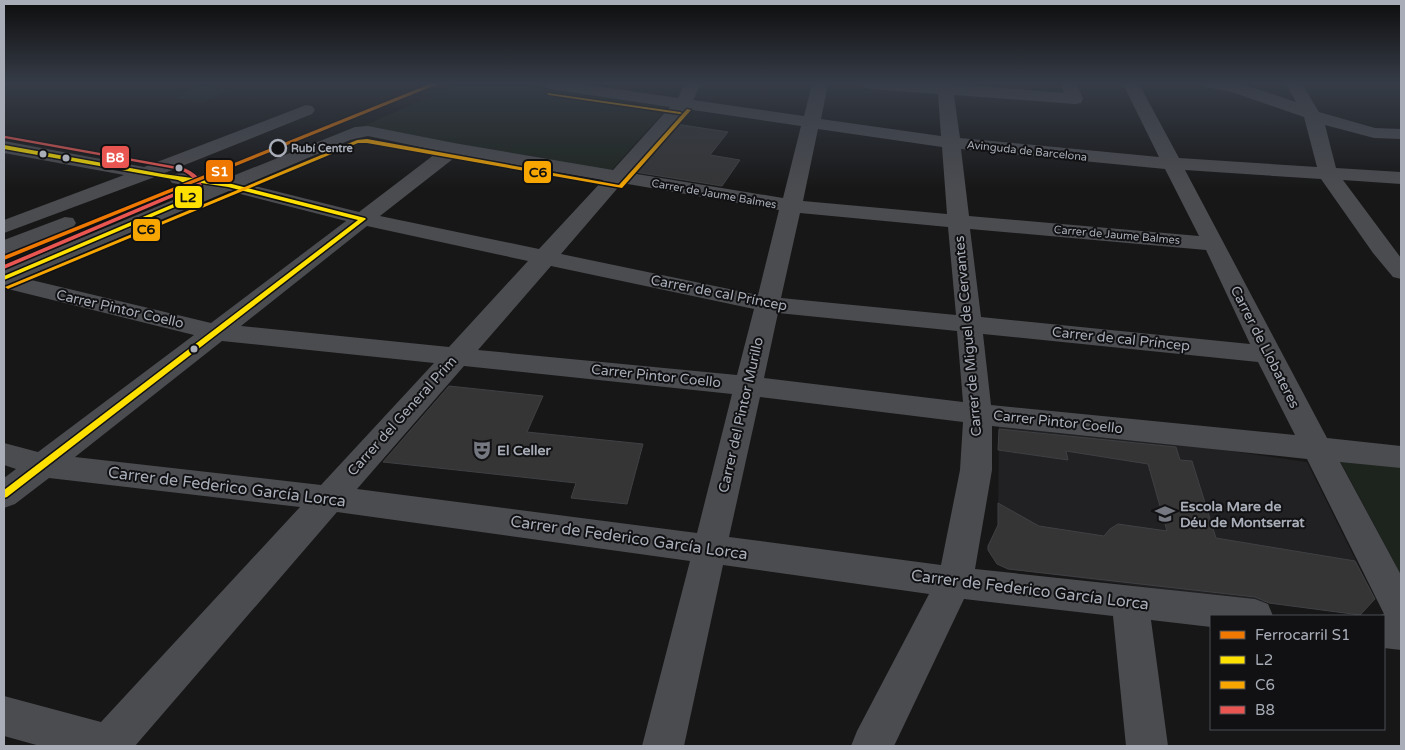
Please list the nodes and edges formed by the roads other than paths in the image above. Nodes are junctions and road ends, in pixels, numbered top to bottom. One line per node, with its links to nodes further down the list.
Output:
1 (286, 119): 18 (street)
2 (667, 119): 16 (street, Carrer del General Prim)
3 (790, 119): 9 (street, Avinguda de Barcelona)
4 (812, 119): 9 (street, Carrer del Pintor Murillo)
5 (948, 119): 11 (street, Carrer de Miguel de Cervantes)
6 (1149, 119): 14 (street, Carrer de Llobateres)
7 (1312, 119): 15 (street)
8 (1328, 119): 10 (street)
9 (811, 122): 11 (street, Avinguda de Barcelona); 22 (street, Carrer del Pintor Murillo)
10 (1401, 134)
11 (951, 143): 14 (street, Avinguda de Barcelona); 24 (street, Carrer de Miguel de Cervantes)
12 (4, 147): 18 (street, Carrer de cal Príncep)
13 (454, 149): 16 (street, Carrer de Jaume Balmes); 20 (street, Carrer de Jaume Balmes); 23 (street)
14 (1171, 162): 15 (street, Avinguda de Barcelona); 26 (street, Carrer de Llobateres)
15 (1328, 174): 17 (street, Avinguda de Barcelona); 28 (street)
16 (617, 177): 22 (street, Carrer de Jaume Balmes); 29 (street, Carrer del General Prim)
17 (1401, 178)
18 (152, 179): 19 (street, Carrer de cal Príncep); 25 (street); 27 (street)
19 (179, 179): 20 (street, Carrer de cal Príncep); 21 (street)
20 (228, 185): 21 (street, Carrer de Jaume Balmes); 23 (street, Carrer de cal Príncep)
21 (187, 200): 31 (street, Carrer de Jaume Balmes)
22 (790, 206): 24 (street, Carrer de Jaume Balmes); 32 (street, Carrer del Pintor Murillo)
23 (363, 218): 29 (street, Carrer de cal Príncep); 34 (street)
24 (959, 221): 26 (street, Carrer de Jaume Balmes); 33 (street, Carrer de Miguel de Cervantes)
25 (4, 227)
26 (1214, 244): 35 (street, Carrer de Llobateres)
27 (4, 248)
28 (1391, 249): 30 (street)
29 (545, 256): 32 (street, Carrer de cal Príncep); 36 (street, Carrer del General Prim)
30 (1401, 272)
31 (4, 280): 34 (street, Carrer Pintor Coello)
32 (766, 304): 33 (street, Carrer de cal Príncep); 37 (street, Carrer del Pintor Murillo)
33 (968, 323): 35 (street, Carrer de cal Príncep); 38 (street, Carrer de Miguel de Cervantes)
34 (216, 332): 36 (street, Carrer Pintor Coello); 42 (street)
35 (1268, 354): 39 (street, Carrer de Llobateres)
36 (456, 356): 37 (street, Carrer Pintor Coello); 44 (street, Carrer del General Prim)
37 (748, 386): 38 (street, Carrer Pintor Coello); 45 (street, Carrer del Pintor Murillo)
38 (978, 414): 39 (street, Carrer Pintor Coello); 46 (street, Carrer de Miguel de Cervantes)
39 (1317, 448): 41 (street, Carrer Pintor Coello); 48 (street, Carrer de Llobateres)
40 (4, 454): 42 (street, Carrer de Federico García Lorca)
41 (1401, 457)
42 (42, 465): 43 (street); 44 (street, Carrer de Federico García Lorca)
43 (4, 494)
44 (328, 498): 45 (street, Carrer de Federico García Lorca); 53 (street, Carrer del General Prim)
45 (710, 549): 46 (street, Carrer de Federico García Lorca); 54 (street, Carrer del Pintor Murillo)
46 (954, 582): 47 (street, Carrer de Federico García Lorca); 55 (street, Carrer de Miguel de Cervantes)
47 (1130, 602): 49 (street, Carrer de Federico García Lorca); 56 (street)
48 (1401, 610)
49 (1246, 615)
50 (1385, 631): 51 (street)
51 (1401, 633)
52 (4, 716): 53 (street)
53 (110, 746)
54 (663, 746)
55 (872, 746)
56 (1147, 746)

